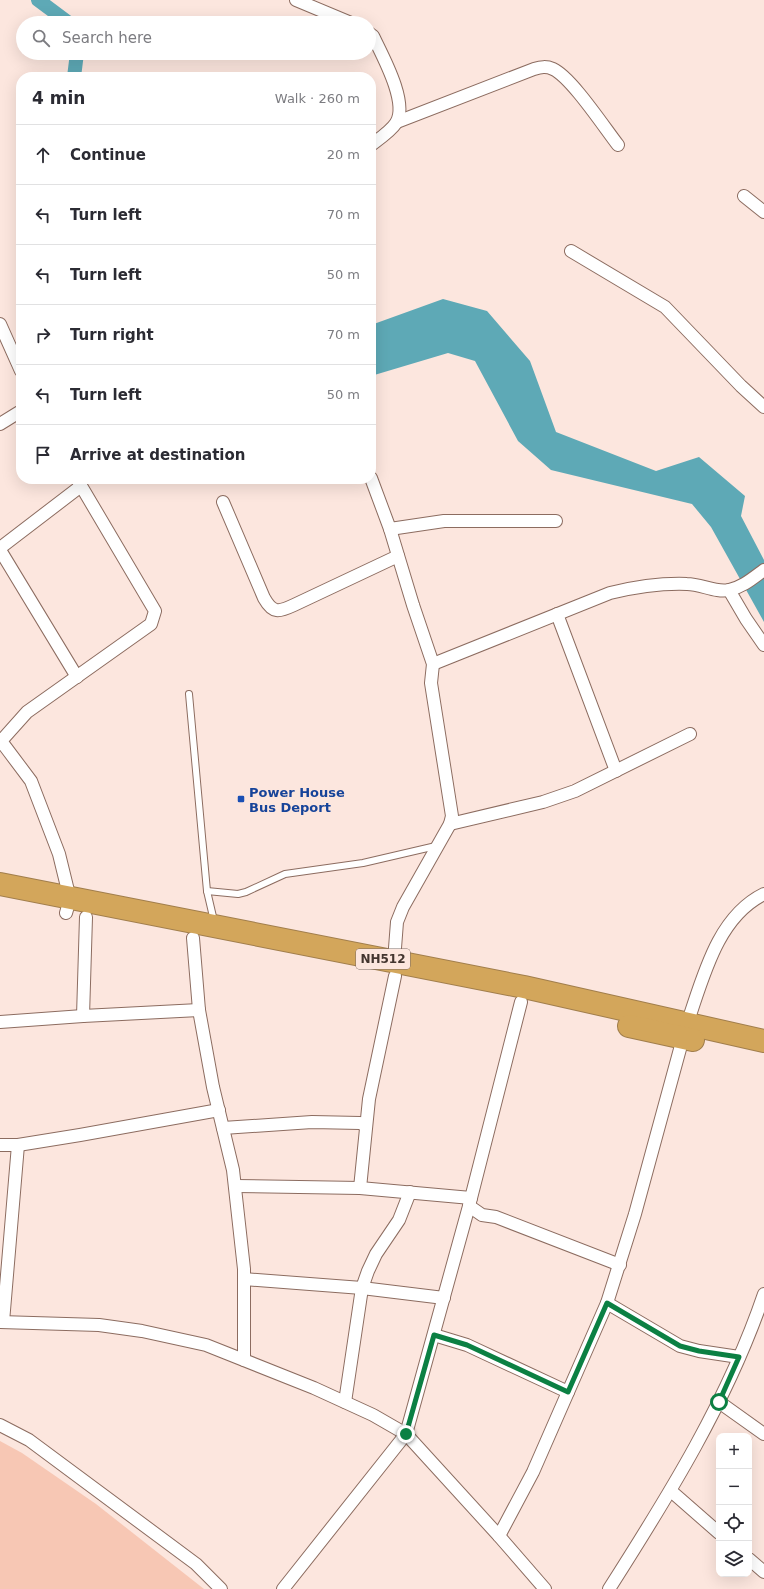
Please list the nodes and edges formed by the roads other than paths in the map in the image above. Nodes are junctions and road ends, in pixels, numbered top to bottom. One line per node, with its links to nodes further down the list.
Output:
1 (296, 0): 2 (street)
2 (334, 16)
3 (376, 43): 4 (street)
4 (396, 122): 5 (street); 6 (street)
5 (376, 140)
6 (618, 145)
7 (744, 196): 8 (street)
8 (764, 212)
9 (571, 251): 12 (street)
10 (0, 324): 11 (street)
11 (16, 360)
12 (764, 406)
13 (16, 415): 14 (street)
14 (0, 424)
15 (78, 484): 21 (street)
16 (80, 484): 28 (street)
17 (373, 484): 20 (street)
18 (222, 502): 22 (street)
19 (556, 521): 20 (street)
20 (390, 529): 22 (street)
21 (0, 549): 28 (street)
22 (398, 556): 27 (street)
23 (764, 570): 24 (street)
24 (734, 588): 25 (street); 26 (street)
25 (557, 614): 27 (street); 31 (street)
26 (764, 645)
27 (433, 664): 32 (street)
28 (77, 677): 38 (street)
29 (189, 694): 35 (lane)
30 (690, 734): 31 (street)
31 (616, 771): 32 (street)
32 (450, 824): 33 (street)
33 (438, 846): 35 (lane); 41 (street)
34 (0, 884): 38 (highway, NH512)
35 (207, 891): 39 (lane)
36 (764, 894): 46 (street)
37 (0, 899): 38 (highway, NH512)
38 (74, 910): 39 (highway, NH512); 40 (highway, NH512); 44 (street)
39 (215, 927): 41 (highway, NH512)
40 (193, 938): 41 (highway, NH512); 43 (street)
41 (395, 968): 42 (highway, NH512); 46 (highway, NH512); 50 (street)
42 (521, 1002): 46 (highway, NH512); 57 (street)
43 (200, 1010): 44 (street); 49 (street)
44 (83, 1016): 45 (street)
45 (0, 1022)
46 (685, 1031): 47 (highway, NH512); 48 (highway, NH512); 58 (street)
47 (764, 1041)
48 (764, 1056)
49 (219, 1110): 51 (street); 53 (street)
50 (366, 1126): 51 (street); 55 (street)
51 (223, 1128): 54 (street)
52 (0, 1145): 53 (street)
53 (18, 1145): 64 (street)
54 (235, 1186): 55 (street); 59 (street)
55 (360, 1188): 56 (street)
56 (410, 1192): 57 (street); 60 (street)
57 (470, 1202): 58 (street); 62 (street)
58 (620, 1265): 63 (street)
59 (244, 1278): 60 (street); 67 (street)
60 (362, 1288): 62 (street); 69 (street)
61 (764, 1294): 66 (street)
62 (444, 1298): 65 (street)
63 (607, 1303): 66 (street); 68 (street)
64 (1, 1322): 67 (street)
65 (434, 1335): 68 (street); 72 (street)
66 (739, 1357): 70 (street)
67 (244, 1360): 69 (street)
68 (568, 1392): 76 (street)
69 (345, 1402): 72 (street)
70 (719, 1402): 73 (street); 74 (street)
71 (0, 1425): 80 (street)
72 (406, 1434): 76 (street); 79 (street)
73 (764, 1434)
74 (672, 1491): 75 (street); 82 (street)
75 (716, 1530)
76 (500, 1536): 81 (street)
77 (752, 1562): 78 (street)
78 (764, 1572)
79 (290, 1586)
80 (221, 1589)
81 (545, 1589)
82 (609, 1589)

